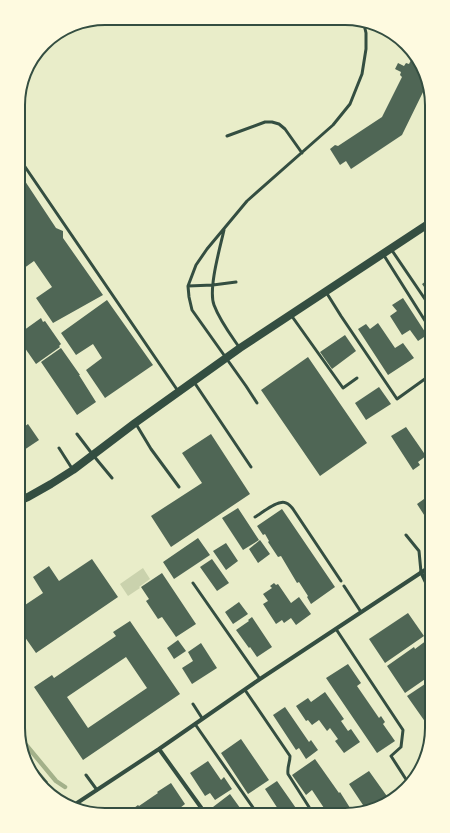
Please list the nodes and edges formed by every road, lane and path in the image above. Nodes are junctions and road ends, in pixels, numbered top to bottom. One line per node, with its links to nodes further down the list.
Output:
1 (365, 28): 3 (lane)
2 (227, 136): 3 (lane)
3 (302, 153): 6 (lane)
4 (25, 167): 21 (lane)
5 (425, 226): 7 (main road)
6 (224, 228): 10 (lane); 11 (lane)
7 (391, 249): 8 (main road); 13 (lane)
8 (383, 254): 12 (main road); 15 (lane)
9 (236, 282): 10 (lane)
10 (213, 285): 11 (lane); 16 (lane)
11 (188, 286): 17 (lane)
12 (326, 292): 14 (main road); 19 (lane)
13 (425, 299)
14 (291, 315): 16 (main road); 18 (lane)
15 (425, 321)
16 (240, 348): 17 (main road)
17 (226, 359): 20 (main road); 22 (lane)
18 (357, 378)
19 (425, 379)
20 (194, 382): 21 (main road); 27 (lane)
21 (179, 392): 23 (main road)
22 (257, 403)
23 (135, 423): 26 (main road); 30 (lane)
24 (77, 434): 26 (lane)
25 (59, 448): 28 (lane)
26 (93, 455): 28 (main road); 29 (lane)
27 (251, 467)
28 (73, 470): 31 (main road)
29 (112, 478)
30 (179, 487)
31 (25, 498)
32 (255, 517): 37 (lane)
33 (406, 534): 35 (lane)
34 (425, 570): 35 (street)
35 (421, 572): 36 (street); 40 (street)
36 (425, 580)
37 (341, 581)
38 (193, 583): 42 (lane)
39 (344, 586): 40 (lane)
40 (361, 612): 41 (street)
41 (336, 629): 42 (street); 49 (lane)
42 (260, 679): 43 (street)
43 (245, 690): 45 (street); 54 (lane)
44 (193, 704): 45 (lane)
45 (202, 718): 46 (street)
46 (195, 724): 47 (street); 53 (lane)
47 (159, 748): 50 (street); 52 (street)
48 (86, 775): 50 (lane)
49 (406, 780)
50 (97, 790): 51 (street)
51 (77, 803)
52 (201, 808)
53 (253, 808)
54 (308, 808)

